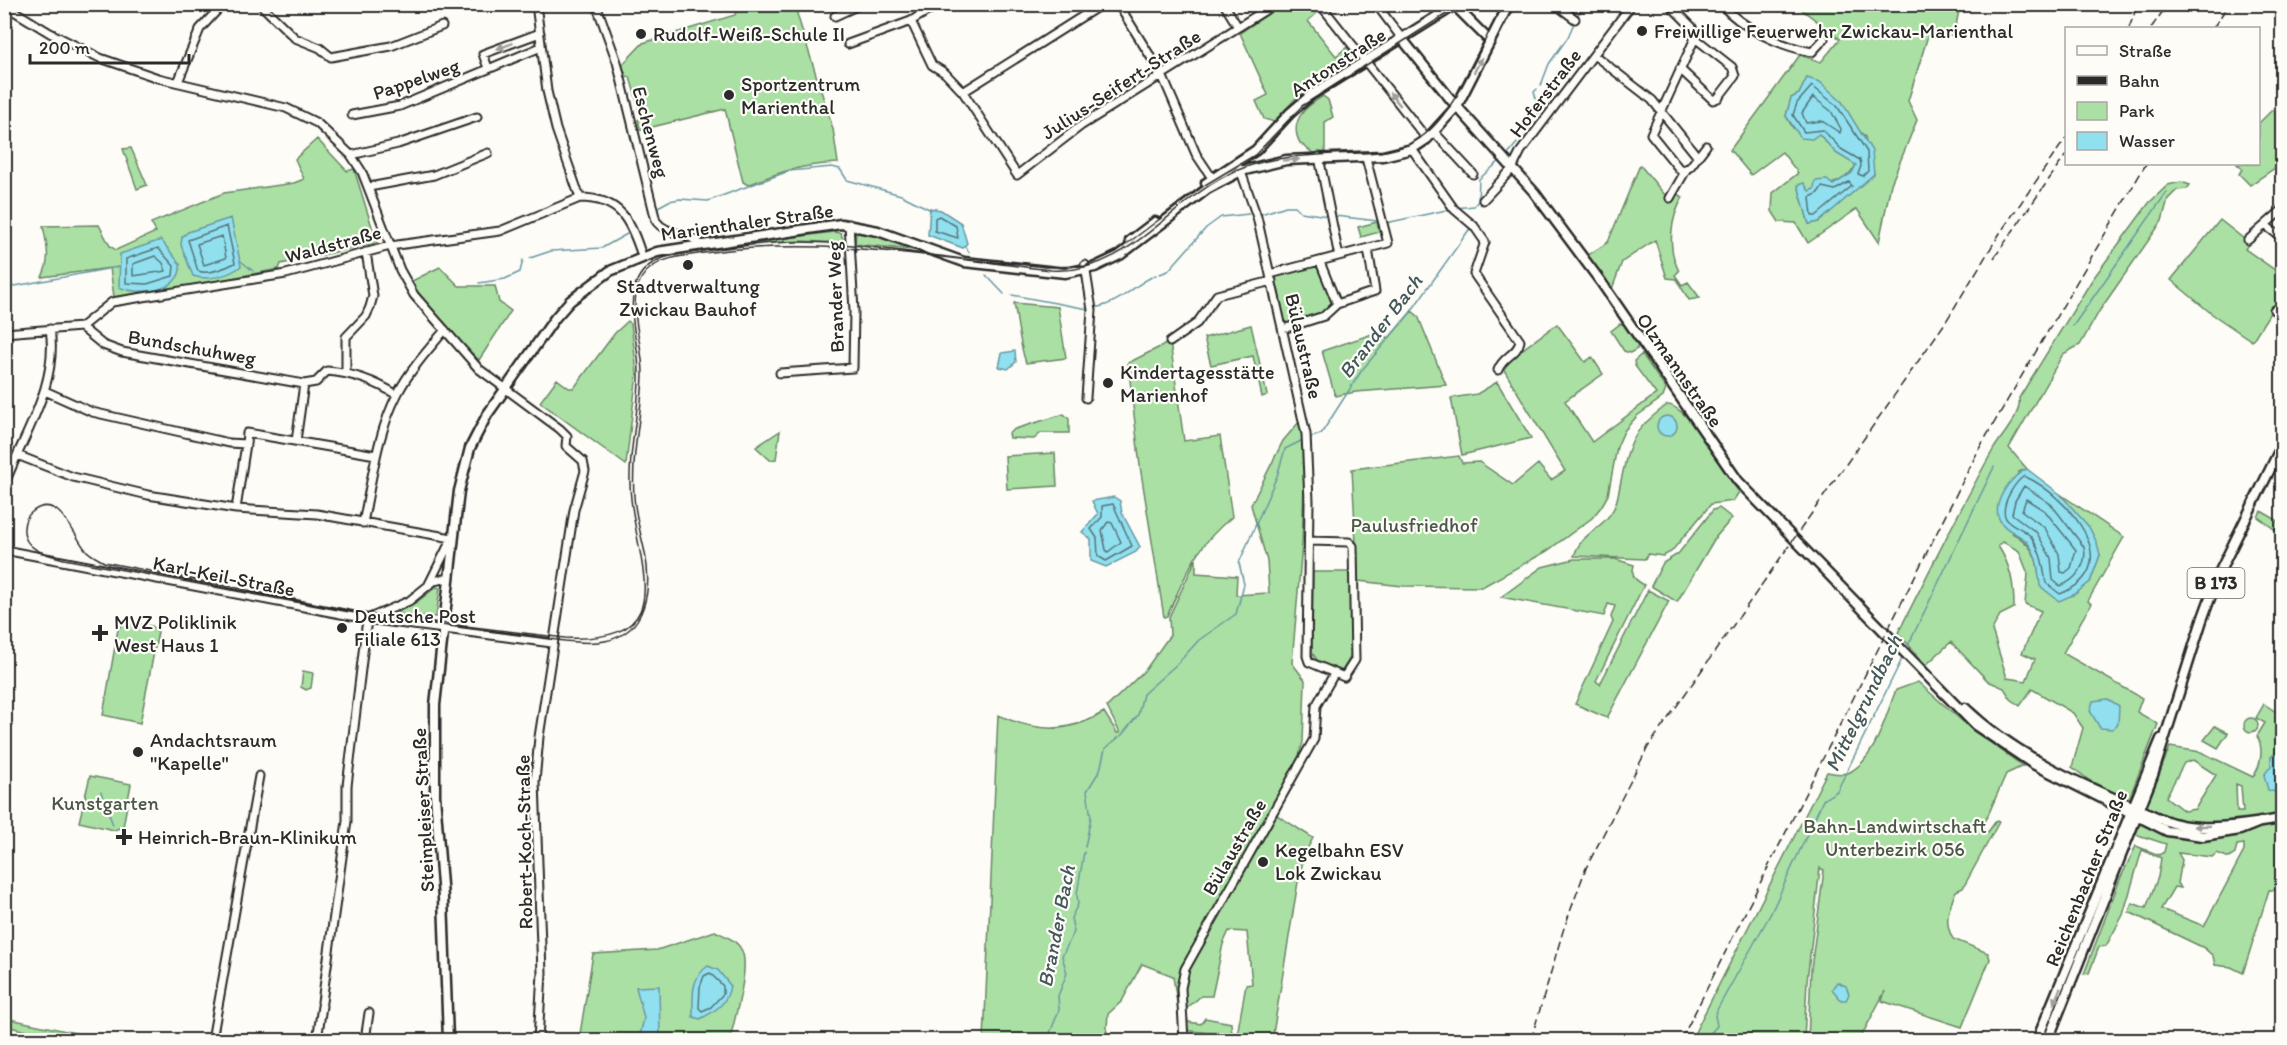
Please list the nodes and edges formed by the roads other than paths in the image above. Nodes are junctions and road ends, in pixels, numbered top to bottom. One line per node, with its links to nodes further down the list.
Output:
1 (224, 4): 37 (street)
2 (260, 4): 23 (street)
3 (536, 4): 25 (street)
4 (596, 4): 68 (street, Eschenweg)
5 (861, 4): 20 (street)
6 (939, 4): 22 (street)
7 (1102, 4): 38 (street)
8 (1118, 4): 36 (street)
9 (1224, 4): 24 (street)
10 (1275, 4): 24 (street, Julius-Seifert-Straße)
11 (1320, 4): 33 (street)
12 (1376, 4): 28 (street)
13 (1509, 4): 29 (main road, Marienthaler Straße)
14 (1555, 4): 21 (street)
15 (1632, 4): 32 (street, Hoferstraße)
16 (1669, 4): 26 (street)
17 (1721, 4): 27 (street)
18 (4, 5): 37 (street)
19 (1455, 5): 28 (main road, Antonstraße); 29 (main road)
20 (835, 16)
21 (1575, 19)
22 (911, 21): 30 (street); 38 (street)
23 (442, 26)
24 (1238, 27): 36 (street, Julius-Seifert-Straße)
25 (540, 33): 31 (street); 34 (street, Pappelweg, one-way to 34)
26 (1695, 38): 35 (street); 35 (street)
27 (1824, 39)
28 (1403, 40): 33 (main road, Antonstraße); 39 (main road, Olzmannstraße)
29 (1490, 41): 39 (main road, Marienthaler Straße, one-way to 29)
30 (848, 44)
31 (541, 47): 34 (street, Pappelweg); 60 (street)
32 (1594, 55): 40 (street); 55 (street, Hoferstraße)
33 (1365, 63): 44 (street, one-way to 33); 47 (main road, Antonstraße)
34 (488, 68): 41 (street, Pappelweg)
35 (1680, 69): 40 (street)
36 (1162, 75): 38 (street, Julius-Seifert-Straße); 58 (street)
37 (178, 82): 49 (street)
38 (963, 92)
39 (1457, 106): 43 (main road, Marienthaler Straße); 55 (main road, Olzmannstraße)
40 (1660, 110): 50 (street); 56 (street)
41 (352, 115)
42 (477, 117): 49 (street)
43 (1435, 133): 44 (main road, Marienthaler Straße); 57 (street)
44 (1427, 140): 46 (main road, Marienthaler Straße)
45 (1706, 146): 50 (street)
46 (1412, 149): 52 (main road, Marienthaler Straße); 86 (street)
47 (1256, 150): 53 (main road); 54 (main road, Antonstraße)
48 (488, 153): 59 (street)
49 (351, 156): 59 (street)
50 (1698, 156): 56 (street)
51 (1319, 157): 52 (main road, Marienthaler Straße); 53 (main road, Marienthaler Straße, one-way to 51); 72 (street)
52 (1366, 158): 70 (street)
53 (1262, 164): 54 (main road, Marienthaler Straße)
54 (1241, 165): 58 (main road, Marienthaler Straße); 76 (street, Bülaustraße)
55 (1509, 166): 62 (street, Hoferstraße); 112 (main road, Olzmannstraße)
56 (1686, 170): 61 (street)
57 (1473, 174)
58 (1214, 181): 75 (main road, Marienthaler Straße)
59 (369, 187): 69 (street)
60 (580, 198): 69 (street, Waldstraße); 73 (street)
61 (1670, 198)
62 (1483, 200)
63 (2283, 210): 65 (street)
64 (849, 224): 68 (main road, Marienthaler Straße); 75 (main road, Marienthaler Straße); 88 (street, Brander Weg)
65 (2265, 225): 66 (street); 67 (street)
66 (2283, 238)
67 (2248, 240)
68 (699, 243): 73 (main road, Marienthaler Straße)
69 (390, 246): 71 (street, Waldstraße); 83 (street)
70 (1368, 249): 74 (street); 77 (street)
71 (366, 252): 80 (street, Waldstraße); 87 (street)
72 (1338, 252)
73 (642, 256): 90 (main road)
74 (1320, 262): 76 (street); 77 (street)
75 (1086, 267): 93 (street)
76 (1271, 278): 82 (street, Bülaustraße); 85 (street)
77 (1337, 304): 82 (street)
78 (2274, 310): 79 (street)
79 (2283, 315)
80 (81, 327): 81 (street); 89 (street, Bundschuhweg)
81 (50, 329): 84 (street); 91 (street)
82 (1283, 329): 103 (street, Bülaustraße)
83 (444, 330): 90 (street); 92 (street)
84 (4, 333)
85 (1170, 342)
86 (1498, 370)
87 (346, 373): 89 (street); 92 (street)
88 (780, 373)
89 (304, 384): 94 (street)
90 (506, 387): 102 (main road); 109 (street, Robert-Koch-Straße)
91 (45, 391): 95 (street); 97 (street)
92 (397, 395): 98 (street)
93 (1086, 398)
94 (296, 441): 95 (street); 98 (street)
95 (246, 444): 100 (street)
96 (2283, 445): 112 (main road, Reichenbacher Straße / B 173)
97 (17, 455): 99 (street); 100 (street)
98 (376, 455): 101 (street)
99 (4, 486)
100 (236, 509): 101 (street)
101 (363, 523): 102 (street)
102 (452, 538): 105 (main road); 106 (street)
103 (1309, 541): 110 (street, Bülaustraße); 110 (street, Bülaustraße)
104 (4, 550): 107 (street, Karl-Keil-Straße)
105 (448, 578): 106 (street); 108 (main road, Steinpleiser Straße)
106 (429, 584): 107 (street)
107 (367, 619): 108 (street, Karl-Keil-Straße); 117 (street)
108 (442, 629): 109 (street); 119 (main road, Steinpleiser Straße)
109 (552, 643): 120 (street, Robert-Koch-Straße)
110 (1334, 674): 121 (street, Bülaustraße)
111 (258, 776): 116 (street)
112 (2134, 812): 113 (main road, Olzmannstraße); 115 (main road, Reichenbacher Straße / B 173)
113 (2283, 819)
114 (369, 1013): 118 (street)
115 (2042, 1040)
116 (212, 1041)
117 (317, 1041)
118 (365, 1041)
119 (448, 1041)
120 (538, 1041)
121 (1184, 1041)

